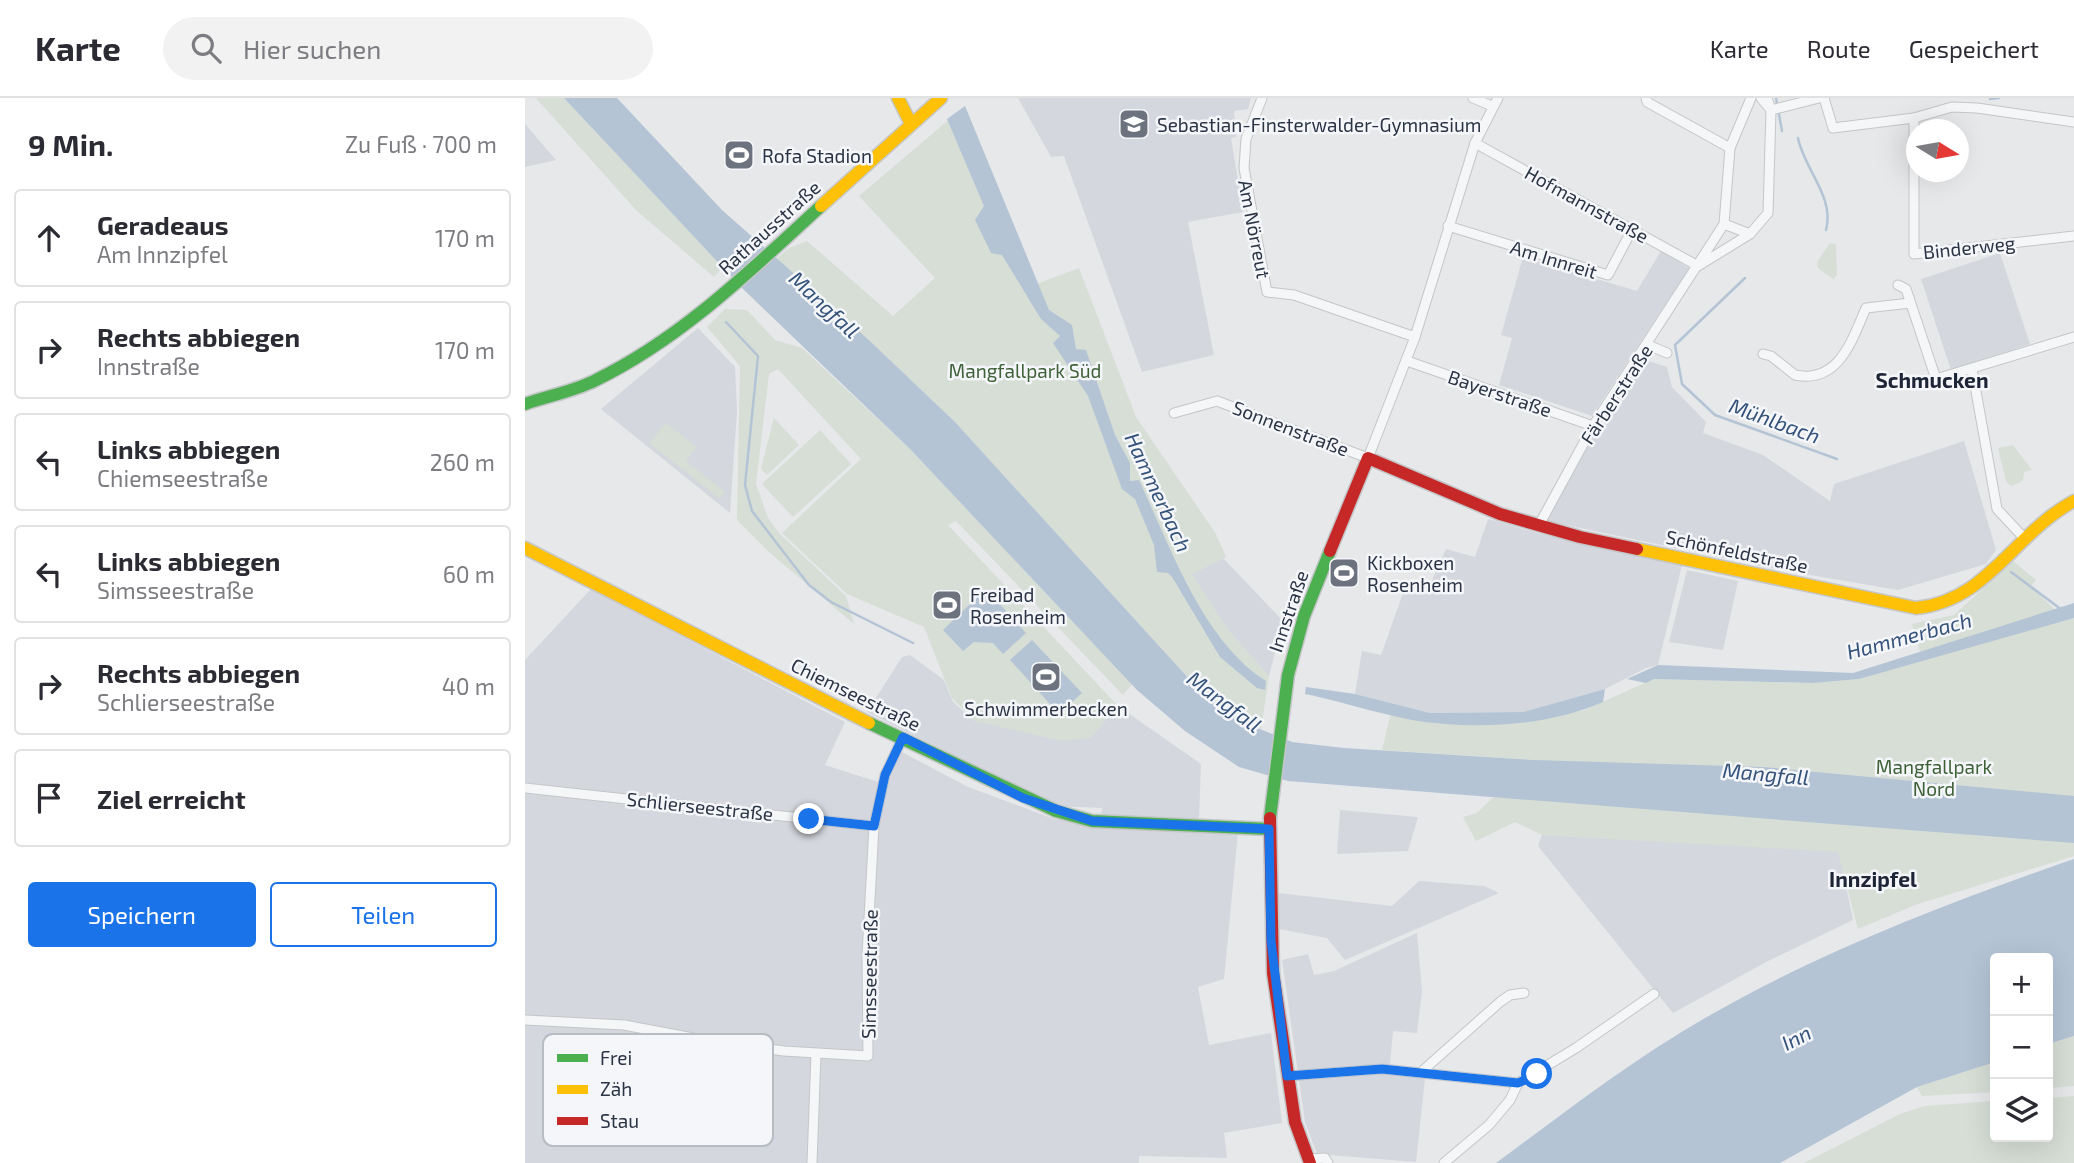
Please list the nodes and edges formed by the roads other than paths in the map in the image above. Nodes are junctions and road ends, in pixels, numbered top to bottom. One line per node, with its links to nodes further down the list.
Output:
1 (898, 98): 14 (main road)
2 (941, 98): 14 (main road, Rathausstraße)
3 (1262, 98): 25 (street, Am Nörreut)
4 (1473, 98): 10 (street)
5 (1646, 98): 16 (street)
6 (1751, 98): 16 (street, Färberstraße)
7 (1761, 98): 11 (street)
8 (1767, 98): 11 (street, Färberstraße)
9 (1821, 98): 11 (street); 12 (street)
10 (1495, 102): 15 (street, Innstraße)
11 (1777, 109): 20 (street, Färberstraße)
12 (1914, 118): 13 (street); 21 (street, Binderweg)
13 (2074, 122)
14 (911, 124): 32 (main road, Rathausstraße)
15 (1475, 143): 18 (street, Innstraße); 19 (street, Hofmannstraße)
16 (1730, 148): 17 (street, Färberstraße)
17 (1724, 224): 20 (street); 22 (street, Färberstraße)
18 (1448, 226): 19 (street, Am Innreit); 25 (street, Innstraße)
19 (1633, 228): 22 (street, Hofmannstraße)
20 (1750, 234): 22 (street, Färberstraße)
21 (2074, 236)
22 (1698, 266): 27 (street, Färberstraße)
23 (1898, 285): 24 (street)
24 (1910, 303): 29 (street); 31 (street)
25 (1415, 337): 30 (street, Innstraße)
26 (2074, 337): 31 (street)
27 (1648, 345): 28 (street); 34 (street, Färberstraße)
28 (1667, 353)
29 (1763, 355)
30 (1406, 360): 34 (street, Bayerstraße); 35 (street, Innstraße)
31 (1972, 369): 38 (street)
32 (525, 404)
33 (1174, 413): 35 (street, Sonnenstraße)
34 (1593, 426): 37 (street, Färberstraße)
35 (1368, 458): 37 (main road, Schönfeldstraße); 43 (main road, Innstraße)
36 (2074, 501): 38 (main road, Schönfeldstraße)
37 (1539, 525): 38 (main road, Schönfeldstraße)
38 (2024, 538)
39 (525, 548): 40 (main road, Chiemseestraße)
40 (903, 737): 42 (street, Simsseestraße); 43 (main road, Chiemseestraße)
41 (525, 788): 42 (street, Schlierseestraße)
42 (874, 826): 49 (street, Simsseestraße)
43 (1269, 829): 51 (main road, Innstraße)
44 (1524, 993): 50 (street)
45 (1654, 994): 52 (street)
46 (525, 1020): 47 (street)
47 (672, 1034)
48 (773, 1049): 49 (street)
49 (816, 1054): 54 (street)
50 (1420, 1073): 51 (street); 52 (street)
51 (1287, 1076): 53 (main road, Innstraße)
52 (1518, 1083): 56 (street)
53 (1309, 1161): 55 (street)
54 (812, 1163)
55 (1328, 1163)
56 (1444, 1163)

